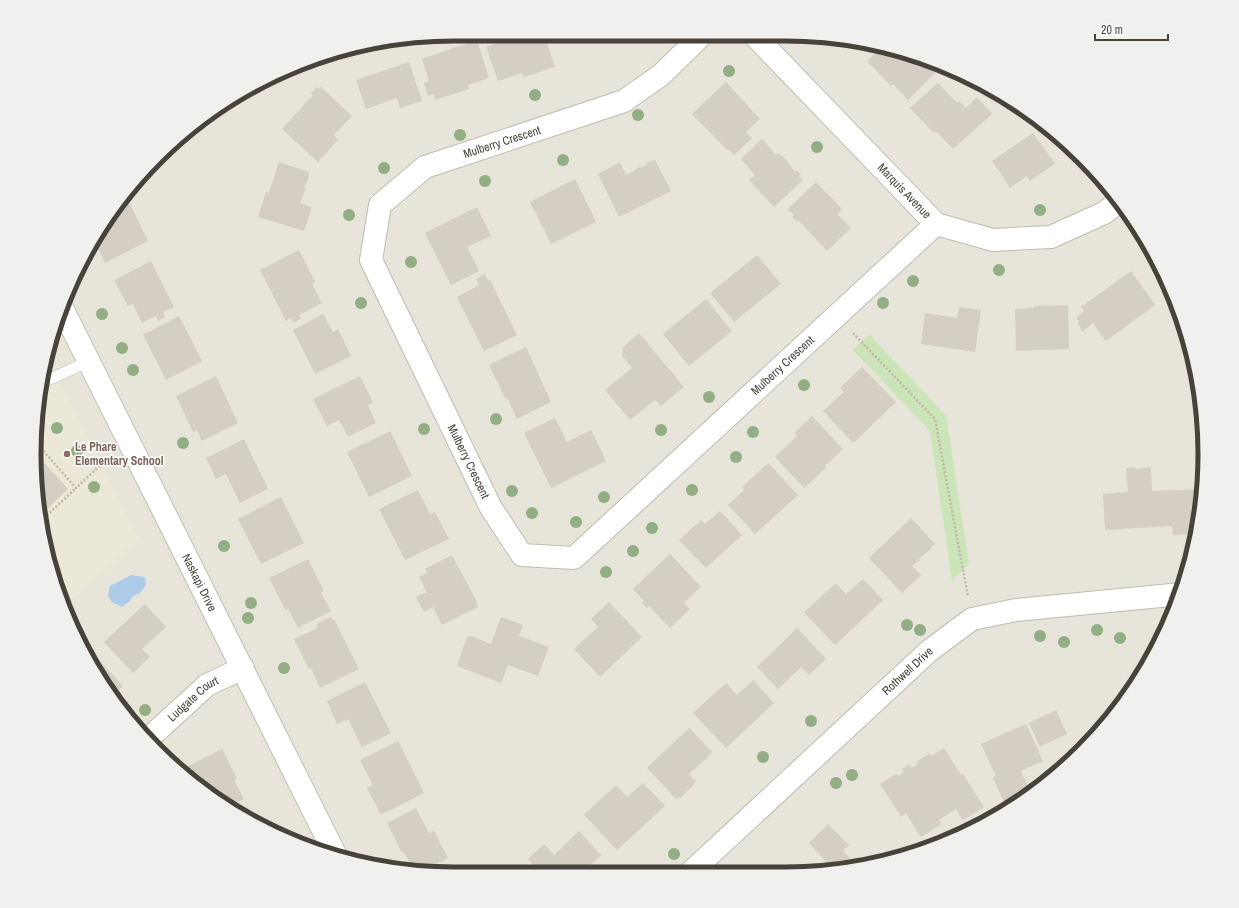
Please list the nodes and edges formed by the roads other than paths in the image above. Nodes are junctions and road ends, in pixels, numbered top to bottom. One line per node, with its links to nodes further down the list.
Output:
1 (696, 41): 4 (street, Mulberry Crescent)
2 (760, 41): 4 (street, Marquis Avenue)
3 (1114, 205): 4 (street, Marquis Avenue)
4 (936, 224)
5 (65, 315): 6 (street, Naskapi Drive)
6 (89, 361): 7 (lane); 9 (street, Naskapi Drive)
7 (48, 379)
8 (1173, 595): 12 (street, Rothwell Drive)
9 (243, 668): 10 (street, Ludgate Court); 11 (street, Naskapi Drive)
10 (152, 735)
11 (332, 848)
12 (696, 867)

